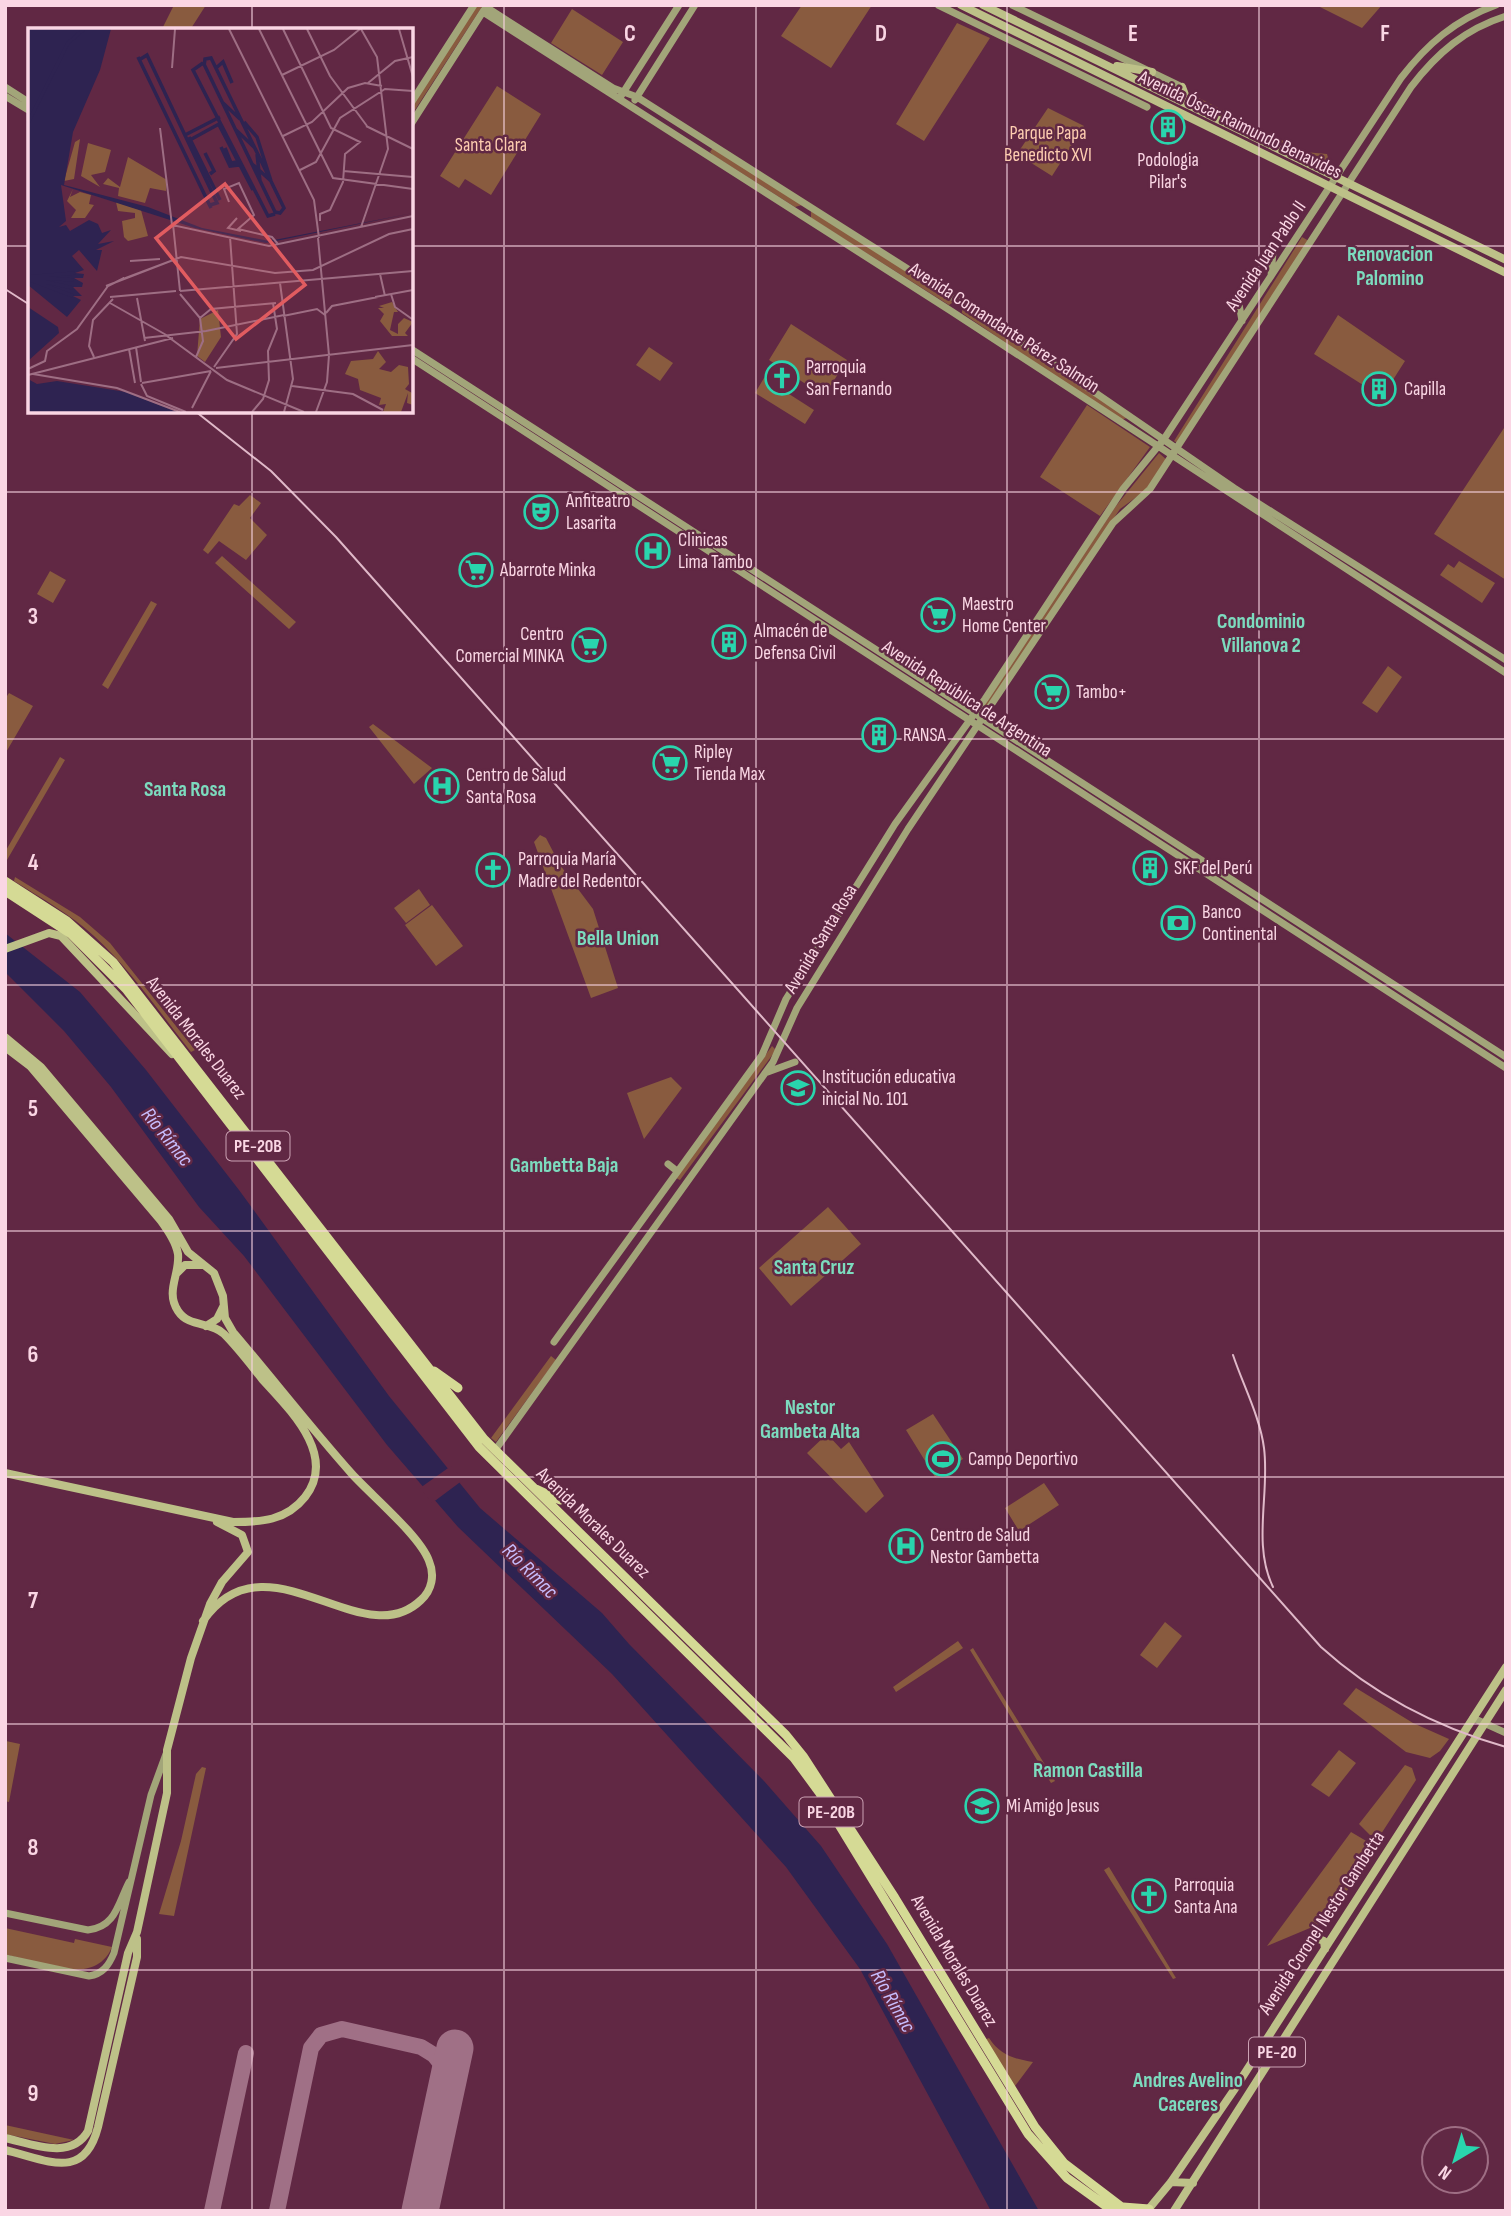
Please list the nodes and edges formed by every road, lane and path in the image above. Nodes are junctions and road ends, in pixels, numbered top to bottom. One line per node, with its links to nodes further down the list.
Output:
1 (474, 5): 18 (main road)
2 (679, 5): 16 (main road)
3 (694, 5): 17 (main road)
4 (938, 5): 22 (main road, Avenida Óscar Raimundo Benavides)
5 (961, 5): 26 (main road, Avenida Óscar Raimundo Benavides)
6 (984, 5): 11 (main road, Avenida Óscar Raimundo Benavides)
7 (1012, 5): 12 (main road, Avenida Óscar Raimundo Benavides)
8 (1496, 5): 23 (main road, Avenida Juan Pablo II)
9 (485, 8): 16 (main road, Avenida Comandante Pérez Salmón); 28 (main road)
10 (1506, 16): 27 (main road, Avenida Juan Pablo II)
11 (1107, 64): 12 (main road); 20 (main road, Avenida Óscar Raimundo Benavides)
12 (1152, 72): 14 (main road, Avenida Óscar Raimundo Benavides)
13 (5, 87): 19 (main road)
14 (1182, 87): 20 (main road)
15 (5, 96): 24 (main road)
16 (621, 96): 17 (main road, Avenida Comandante Pérez Salmón); 21 (main road, Avenida Comandante Pérez Salmón)
17 (637, 97): 21 (main road); 44 (main road, Avenida Comandante Pérez Salmón)
18 (413, 100)
19 (28, 102)
20 (1188, 103): 25 (main road, Avenida Óscar Raimundo Benavides); 26 (main road)
21 (631, 107): 45 (main road, Avenida Comandante Pérez Salmón)
22 (1147, 107)
23 (1382, 108): 27 (main road); 30 (main road, Avenida Juan Pablo II)
24 (28, 110)
25 (1200, 110): 29 (main road); 30 (main road, Avenida Óscar Raimundo Benavides)
26 (1180, 114): 29 (main road, Avenida Óscar Raimundo Benavides)
27 (1393, 114): 31 (main road, Avenida Juan Pablo II)
28 (413, 121)
29 (1195, 121): 32 (main road, Avenida Óscar Raimundo Benavides)
30 (1338, 176): 31 (main road, Avenida Óscar Raimundo Benavides); 32 (main road, Avenida Juan Pablo II)
31 (1350, 181): 33 (main road, Avenida Juan Pablo II); 37 (main road, Avenida Óscar Raimundo Benavides)
32 (1331, 187): 33 (main road, Avenida Óscar Raimundo Benavides); 34 (main road, Avenida Juan Pablo II)
33 (1342, 193): 35 (main road, Avenida Juan Pablo II); 38 (main road, Avenida Óscar Raimundo Benavides)
34 (1301, 233): 35 (main road); 39 (main road, Avenida Juan Pablo II)
35 (1311, 240): 48 (main road, Avenida Juan Pablo II)
36 (1273, 252): 39 (main road)
37 (1506, 260)
38 (1506, 273)
39 (1271, 277): 41 (main road, Avenida Juan Pablo II)
40 (1239, 304): 41 (main road)
41 (1242, 321): 46 (main road, Avenida Juan Pablo II)
42 (413, 350): 52 (main road, Avenida República de Argentina)
43 (413, 359): 52 (main road, Avenida República de Argentina)
44 (1133, 417): 45 (main road); 46 (main road, Avenida Comandante Pérez Salmón)
45 (1126, 426): 47 (main road, Avenida Comandante Pérez Salmón)
46 (1164, 439): 47 (main road, Avenida Juan Pablo II); 48 (main road, Avenida Comandante Pérez Salmón)
47 (1157, 447): 49 (main road, Avenida Comandante Pérez Salmón); 52 (main road, Avenida Santa Rosa)
48 (1176, 448): 49 (main road, Avenida Santa Rosa); 50 (main road, Avenida Comandante Pérez Salmón)
49 (1170, 456): 51 (main road, Avenida Comandante Pérez Salmón); 53 (main road, Avenida Santa Rosa)
50 (1506, 660)
51 (1506, 673)
52 (973, 717): 53 (main road, Avenida República de Argentina); 66 (main road, Avenida Santa Rosa)
53 (982, 722): 56 (main road, Avenida República de Argentina); 64 (main road, Avenida Santa Rosa)
54 (5, 881): 74 (highway, Avenida Morales Duarez / PE-20B)
55 (5, 891): 63 (highway, Avenida Morales Duarez / PE-20B)
56 (1302, 930): 60 (main road, Avenida República de Argentina); 62 (main road, Avenida República de Argentina)
57 (5, 949): 63 (main road)
58 (5, 1037): 69 (main road)
59 (5, 1046): 70 (main road)
60 (1506, 1057)
61 (795, 1062): 64 (main road)
62 (1506, 1068)
63 (190, 1071): 98 (highway, Avenida Morales Duarez / PE-20B)
64 (764, 1074): 68 (main road, Avenida Santa Rosa)
65 (668, 1164): 66 (main road)
66 (677, 1171): 67 (main road, Avenida Santa Rosa)
67 (633, 1233): 68 (main road); 73 (main road, Avenida Santa Rosa)
68 (644, 1242): 76 (main road, Avenida Santa Rosa)
69 (204, 1265): 70 (main road); 71 (main road)
70 (174, 1276): 72 (main road)
71 (223, 1307): 72 (main road); 81 (main road)
72 (205, 1326): 80 (main road)
73 (554, 1342)
74 (426, 1365): 75 (highway); 78 (highway, Avenida Morales Duarez / PE-20B)
75 (458, 1388)
76 (496, 1449)
77 (5, 1474): 80 (main road)
78 (529, 1486): 79 (highway); 98 (highway, Avenida Morales Duarez / PE-20B)
79 (560, 1500)
80 (205, 1516): 81 (main road)
81 (203, 1620): 87 (main road)
82 (1506, 1667): 84 (main road, Avenida Coronel Nestor Gambetta)
83 (1506, 1690): 85 (main road, Avenida Coronel Nestor Gambetta)
84 (1473, 1718): 85 (main road); 92 (main road, Avenida Coronel Nestor Gambetta / PE-20)
85 (1483, 1726): 86 (main road); 97 (main road, Avenida Coronel Nestor Gambetta / PE-20)
86 (1506, 1733)
87 (167, 1750): 88 (main road); 90 (main road)
88 (133, 1875): 89 (main road); 93 (main road)
89 (5, 1913)
90 (137, 1932): 94 (main road); 95 (main road)
91 (1316, 1938): 92 (main road)
92 (1325, 1949): 96 (main road, Avenida Coronel Nestor Gambetta / PE-20)
93 (5, 1958)
94 (5, 2138)
95 (5, 2151)
96 (1171, 2182): 97 (main road); 99 (main road, Avenida Coronel Nestor Gambetta / PE-20)
97 (1193, 2183): 100 (main road, Avenida Coronel Nestor Gambetta / PE-20)
98 (1120, 2209): 99 (highway)
99 (1148, 2210)
100 (1174, 2211)

